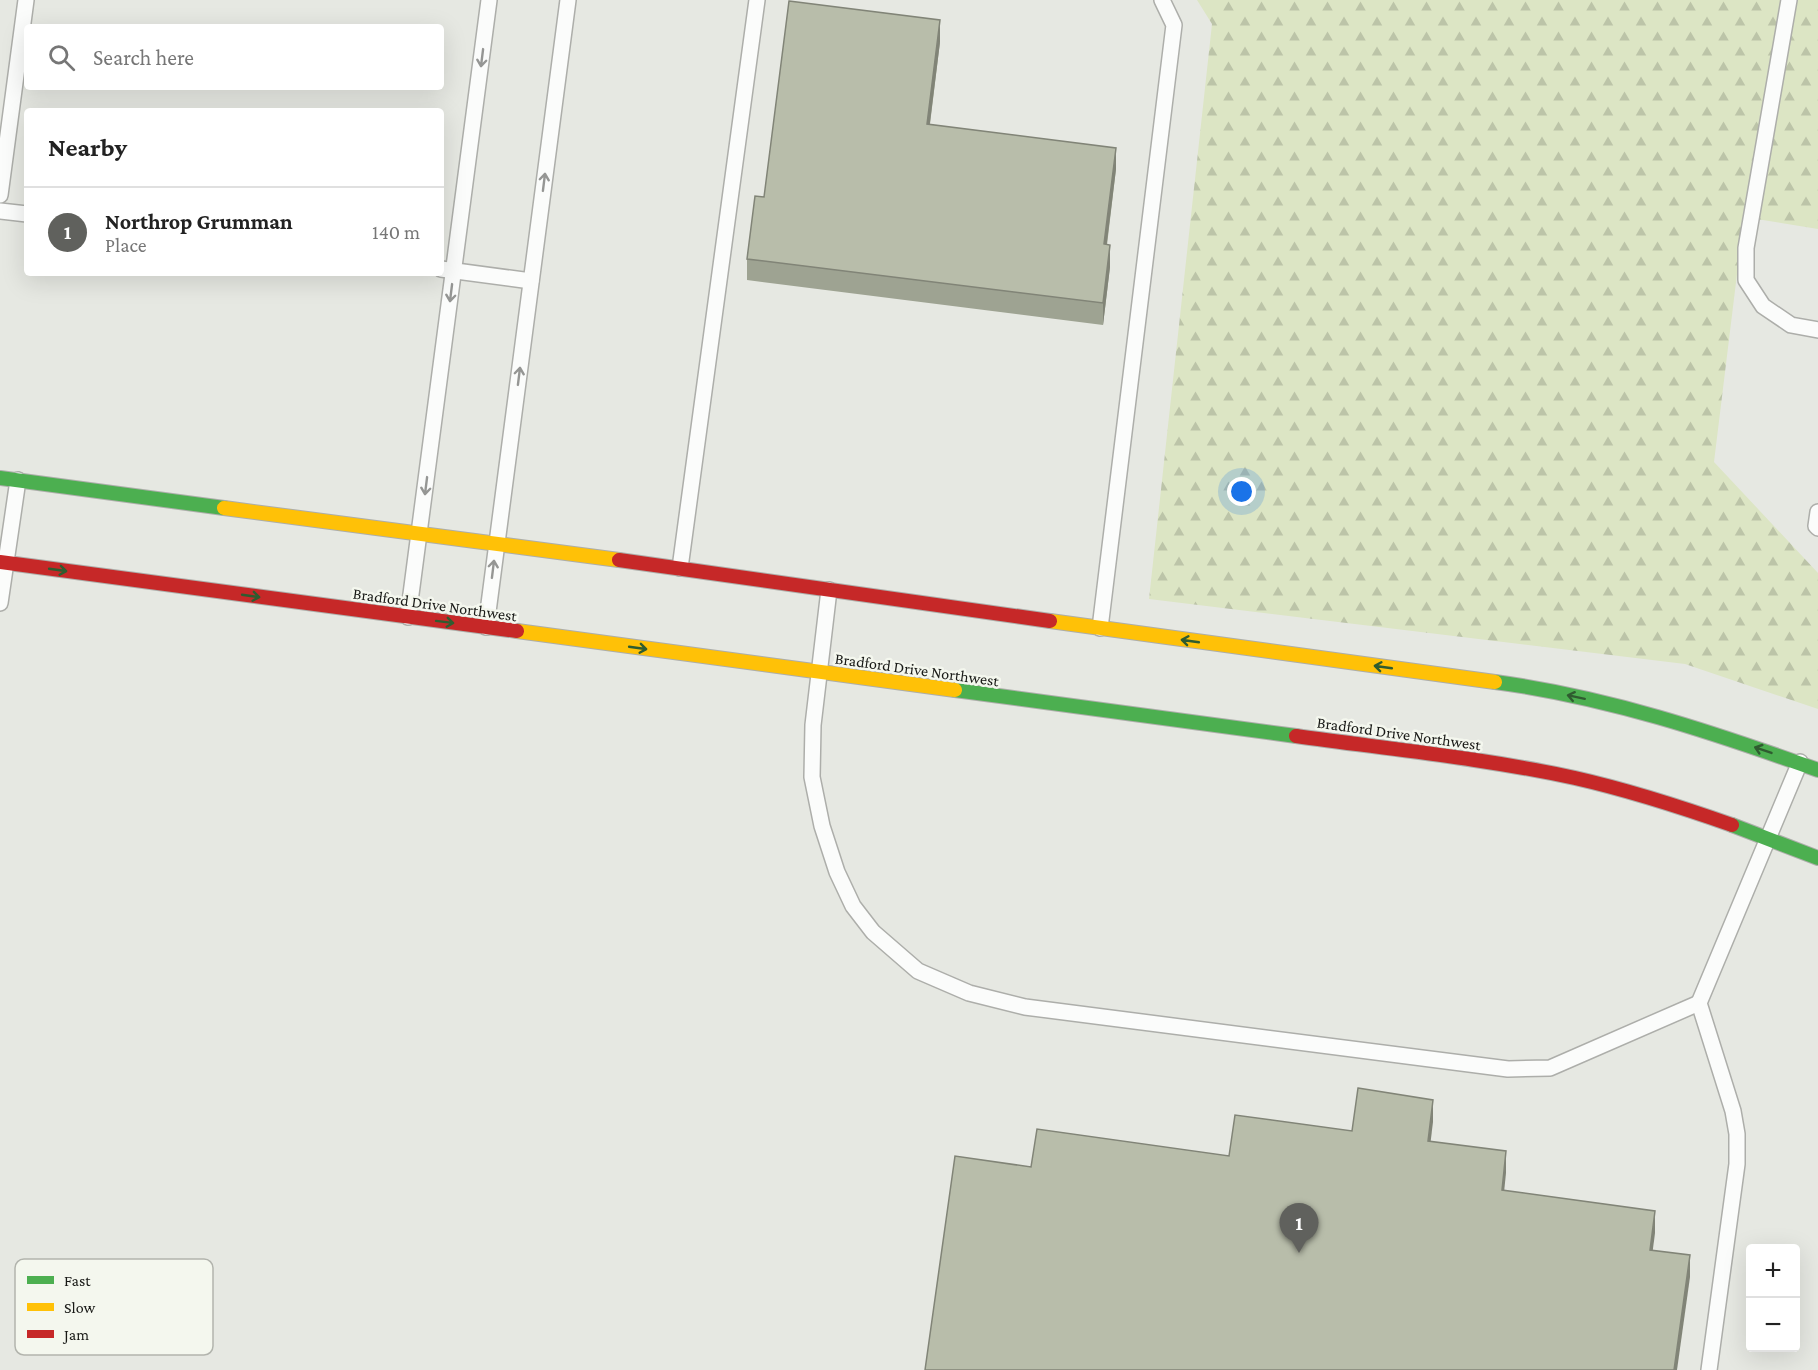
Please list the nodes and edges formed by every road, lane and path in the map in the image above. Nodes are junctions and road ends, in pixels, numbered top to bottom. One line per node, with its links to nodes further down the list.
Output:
1 (26, 0): 7 (lane)
2 (489, 0): 10 (lane, one-way to 10)
3 (568, 0): 11 (lane, one-way to 3)
4 (757, 0): 20 (lane)
5 (1162, 0): 25 (lane)
6 (1789, 0): 12 (lane)
7 (0, 195)
8 (0, 211): 9 (lane)
9 (24, 214)
10 (447, 270): 11 (lane); 17 (lane, one-way to 17)
11 (531, 281): 18 (lane, one-way to 11)
12 (1818, 330)
13 (0, 478): 14 (main road)
14 (18, 480): 17 (main road); 19 (lane)
15 (1818, 512): 16 (lane)
16 (1818, 528)
17 (419, 535): 18 (main road); 23 (lane)
18 (496, 545): 20 (main road); 24 (lane, one-way to 18)
19 (3, 562): 22 (lane); 23 (main road, Bradford Drive Northwest, one-way to 23)
20 (680, 568): 21 (main road)
21 (829, 590): 25 (main road); 26 (lane)
22 (0, 603)
23 (408, 617): 24 (main road, Bradford Drive Northwest, one-way to 24)
24 (486, 627): 26 (main road, Bradford Drive Northwest, one-way to 26)
25 (1100, 628): 27 (main road, one-way to 25)
26 (819, 673): 29 (main road, Bradford Drive Northwest); 31 (lane)
27 (1800, 762): 28 (main road); 29 (lane)
28 (1818, 770)
29 (1768, 837): 30 (main road, Bradford Drive Northwest); 31 (lane)
30 (1818, 858)
31 (1699, 1003): 32 (lane)
32 (1709, 1370)

